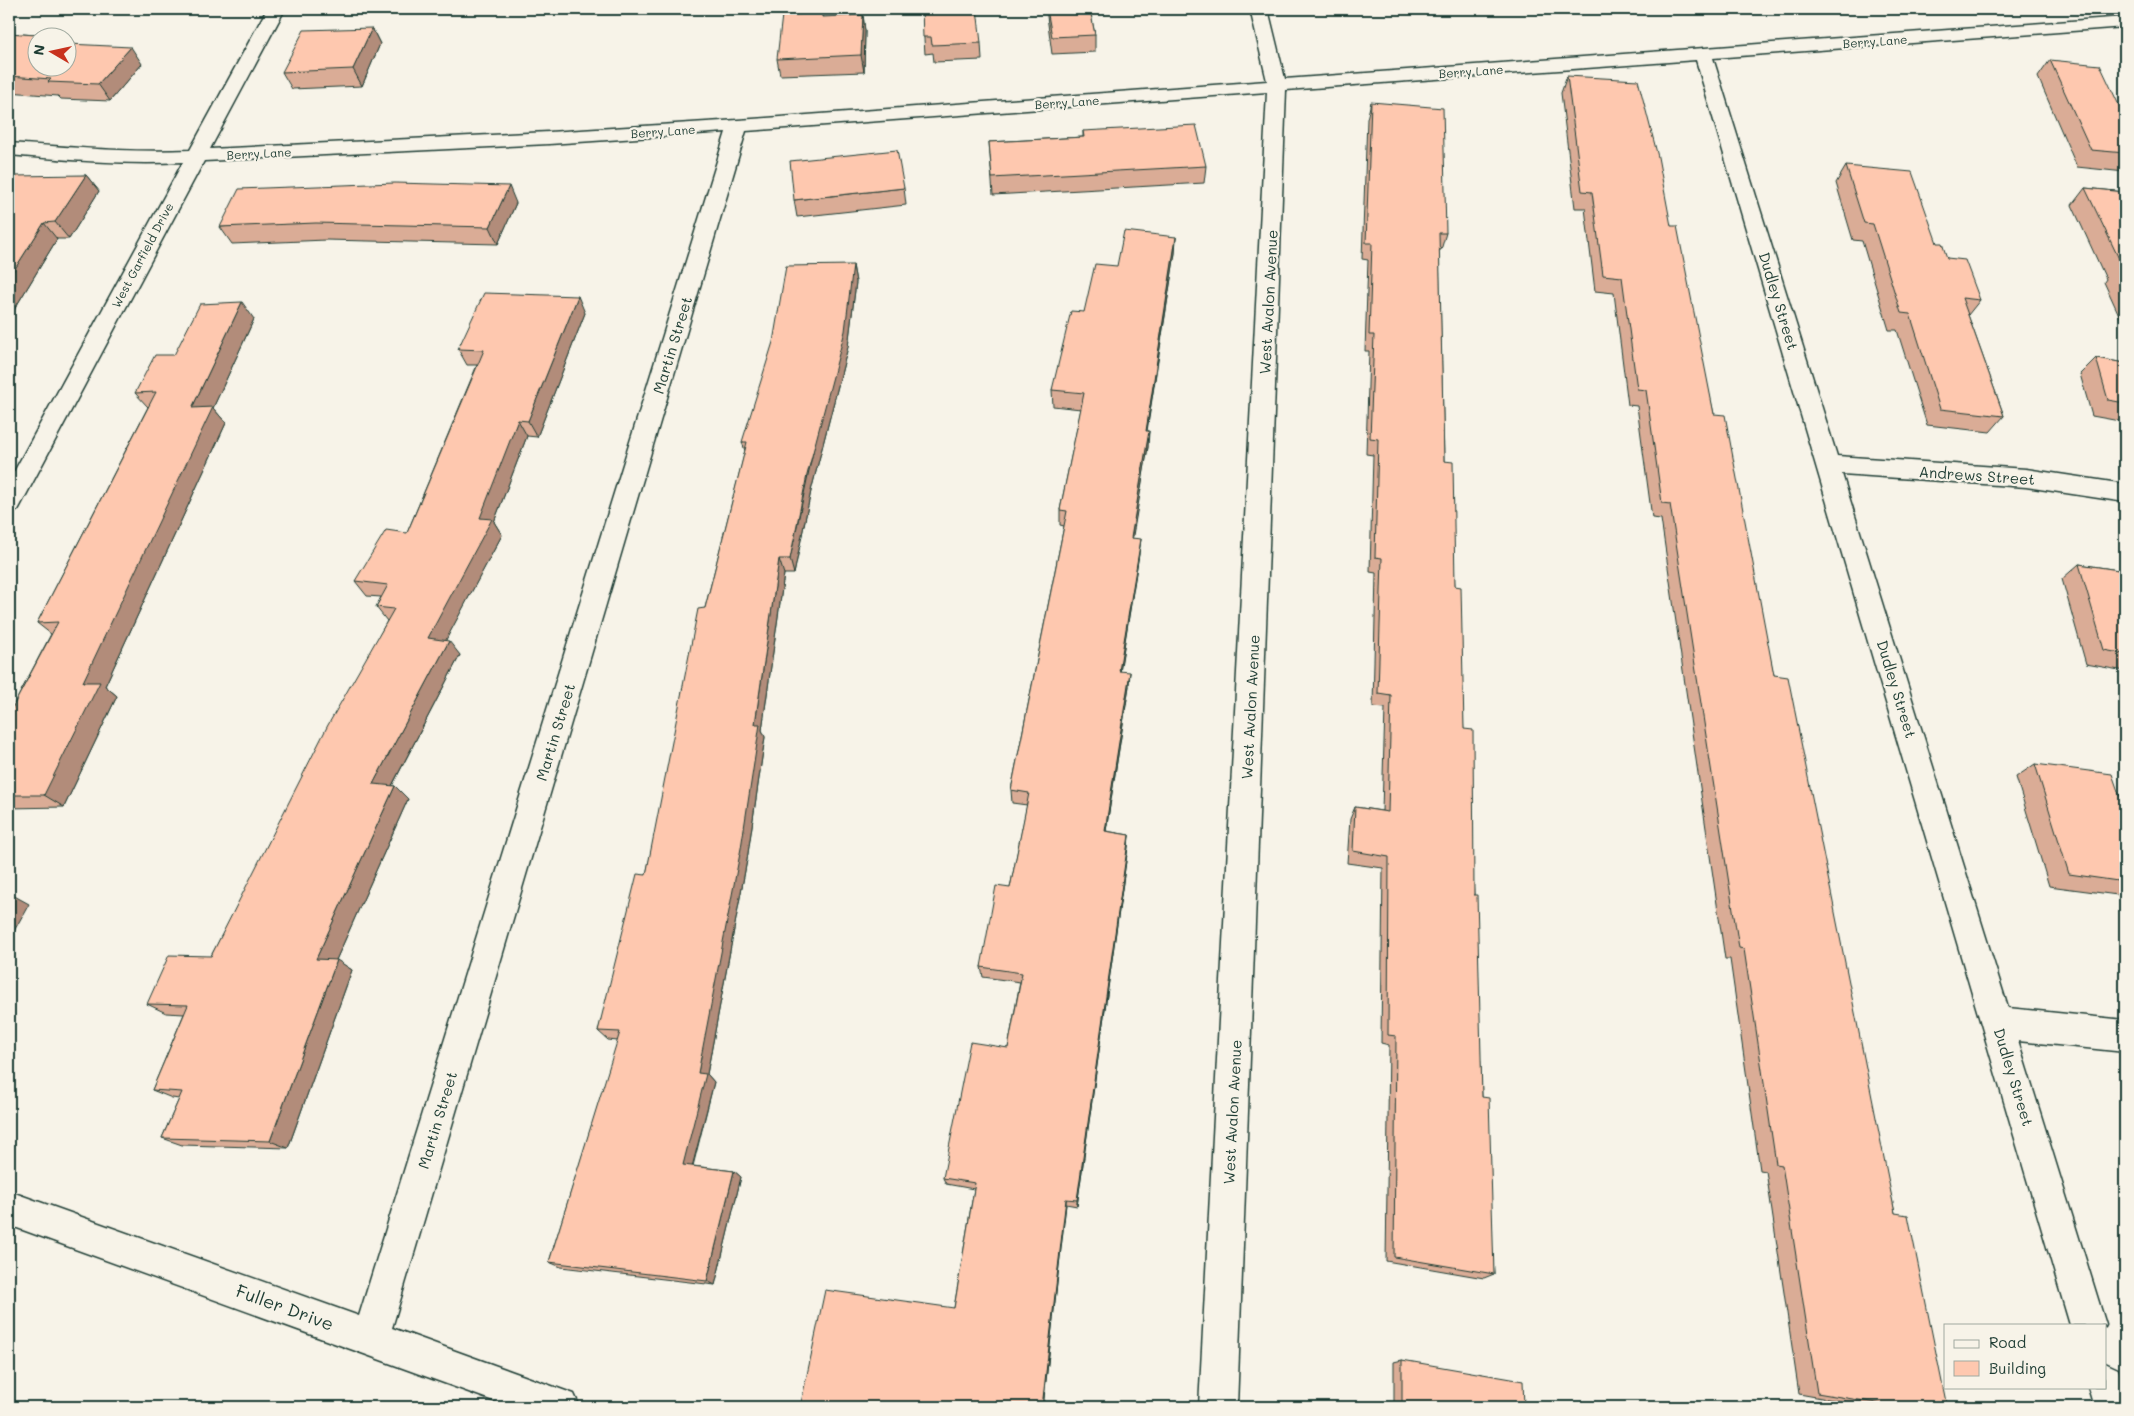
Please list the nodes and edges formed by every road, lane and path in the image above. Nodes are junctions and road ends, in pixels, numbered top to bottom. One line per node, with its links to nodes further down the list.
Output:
1 (276, 9): 8 (street, West Garfield Drive)
2 (1259, 9): 5 (street, West Avalon Avenue)
3 (2125, 22): 4 (street, Berry Lane)
4 (1703, 54): 5 (street, Berry Lane); 9 (street, Dudley Street)
5 (1277, 86): 6 (street, Berry Lane); 19 (street, West Avalon Avenue)
6 (738, 126): 8 (street, Berry Lane); 16 (street, Martin Street)
7 (9, 149): 8 (street, Berry Lane)
8 (195, 156): 11 (street, West Garfield Drive)
9 (1828, 464): 10 (street, Andrews Street); 12 (street, Dudley Street)
10 (2125, 493)
11 (9, 502)
12 (1998, 1023): 13 (street); 15 (street, Dudley Street)
13 (2125, 1036)
14 (9, 1208): 16 (street, Fuller Drive)
15 (2088, 1324)
16 (371, 1338): 18 (street, Fuller Drive)
17 (2106, 1385): 20 (street)
18 (561, 1407)
19 (1218, 1407)
20 (2113, 1407)

